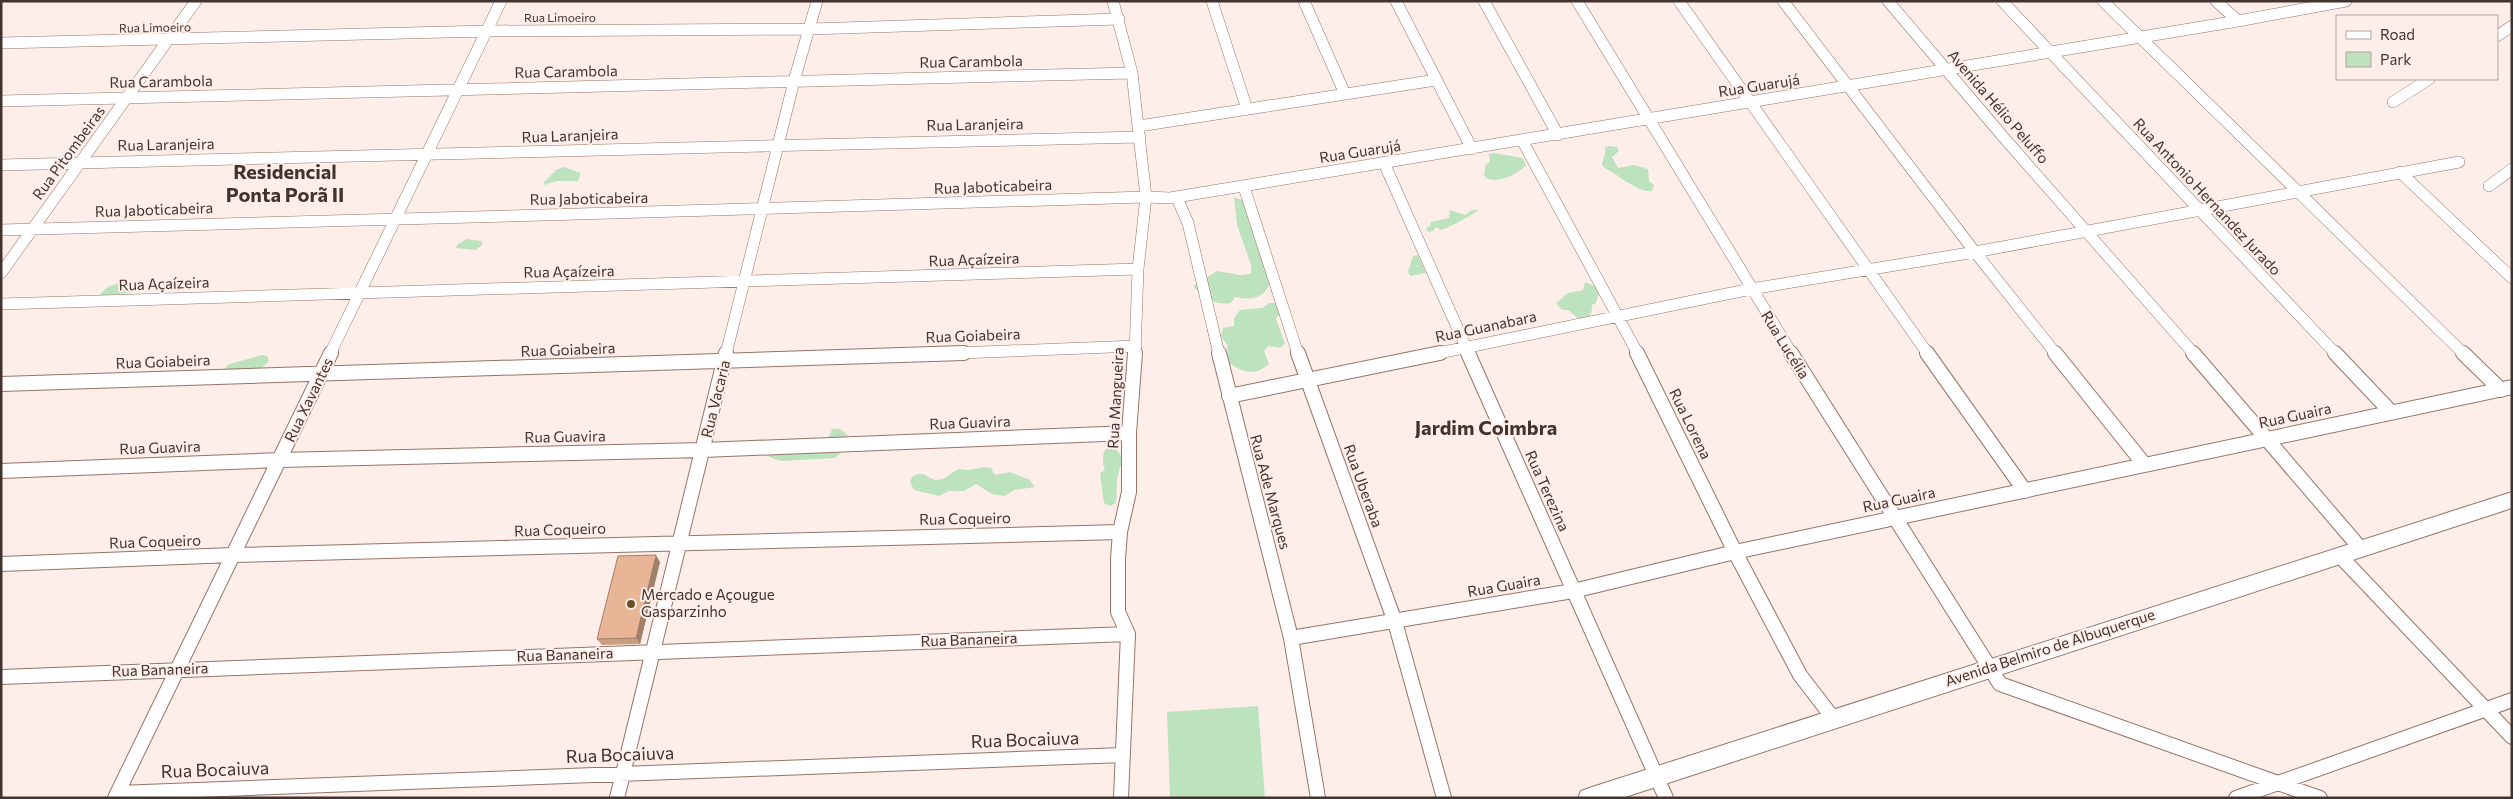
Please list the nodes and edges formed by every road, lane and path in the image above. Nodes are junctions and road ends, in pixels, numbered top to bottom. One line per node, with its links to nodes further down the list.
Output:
1 (196, 1): 24 (street, Rua Pitombeiras)
2 (501, 1): 21 (street, Rua Xavantes)
3 (818, 1): 20 (street, Rua Vacaria)
4 (1113, 1): 17 (street, Rua Mangueira)
5 (1212, 1): 39 (street)
6 (1304, 1): 34 (street)
7 (1396, 1): 29 (street)
8 (1484, 1): 42 (street)
9 (1576, 1): 40 (street, Rua Lucélia)
10 (1679, 1): 38 (street)
11 (1783, 1): 32 (street)
12 (1888, 1): 27 (street, Avenida Hélio Peluffo)
13 (2002, 1): 26 (street, Rua Antonio Hernandez Jurado)
14 (2103, 1): 23 (street)
15 (2216, 1): 18 (street)
16 (2346, 1): 18 (street, Rua Guarujá)
17 (1119, 19): 20 (street, Rua Limoeiro); 28 (street, Rua Mangueira)
18 (2238, 21): 23 (street, Rua Guarujá)
19 (2512, 26): 22 (street)
20 (811, 29): 21 (street, Rua Limoeiro); 31 (street, Rua Vacaria)
21 (488, 31): 24 (street, Rua Limoeiro); 33 (street, Rua Xavantes)
22 (2498, 35)
23 (2139, 38): 26 (street, Rua Guarujá); 55 (street)
24 (169, 40): 25 (street, Rua Limoeiro); 35 (street, Rua Pitombeiras)
25 (1, 43)
26 (2051, 52): 27 (street, Rua Guarujá); 59 (street, Rua Antonio Hernandez Jurado)
27 (1945, 70): 32 (street, Rua Guarujá); 63 (street, Avenida Hélio Peluffo)
28 (1132, 73): 31 (street, Rua Carambola); 41 (street, Rua Mangueira)
29 (1436, 80): 34 (street, Rua Laranjeira); 45 (street)
30 (2427, 80): 37 (street)
31 (794, 81): 33 (street, Rua Carambola); 44 (street, Rua Vacaria)
32 (1849, 86): 38 (street, Rua Guarujá); 64 (street)
33 (460, 89): 35 (street, Rua Carambola); 46 (street, Rua Xavantes)
34 (1345, 94): 39 (street, Rua Laranjeira)
35 (127, 98): 36 (street, Rua Carambola); 47 (street, Rua Pitombeiras)
36 (1, 101)
37 (2393, 102)
38 (1750, 103): 40 (street, Rua Guarujá); 66 (street)
39 (1247, 109): 41 (street, Rua Laranjeira)
40 (1648, 120): 42 (street, Rua Guarujá); 70 (street, Rua Lucélia)
41 (1140, 132): 44 (street, Rua Laranjeira); 56 (street, Rua Mangueira)
42 (1558, 135): 43 (street, Rua Guarujá)
43 (1522, 140): 45 (street, Rua Guarujá); 73 (street, Rua Lorena)
44 (778, 144): 46 (street, Rua Laranjeira); 58 (street, Rua Vacaria)
45 (1472, 149): 49 (street, Rua Guarujá)
46 (428, 156): 47 (street, Rua Laranjeira); 60 (street, Rua Xavantes)
47 (82, 162): 50 (street, Rua Laranjeira); 61 (street, Rua Pitombeiras)
48 (2459, 162): 52 (street, Rua Guanabara)
49 (1384, 164): 54 (street, Rua Guarujá); 75 (street, Rua Terezina)
50 (1, 165)
51 (2512, 169): 53 (street)
52 (2400, 172): 55 (street, Rua Guanabara); 68 (street)
53 (2489, 186)
54 (1244, 187): 57 (street, Rua Guarujá); 78 (street, Rua Uberaba)
55 (2298, 191): 59 (street, Rua Guanabara); 80 (street)
56 (1146, 197): 57 (street, Rua Jaboticabeira); 58 (street, Rua Jaboticabeira); 65 (street, Rua Mangueira)
57 (1177, 198): 81 (street, Rua Ade Marques)
58 (761, 210): 60 (street, Rua Jaboticabeira); 69 (street, Rua Vacaria)
59 (2198, 210): 63 (street, Rua Guanabara); 82 (street, Rua Antonio Hernandez Jurado)
60 (397, 218): 61 (street, Rua Jaboticabeira); 71 (street, Rua Xavantes)
61 (33, 229): 62 (street, Rua Jaboticabeira); 67 (street, Rua Pitombeiras)
62 (1, 230)
63 (2087, 231): 64 (street, Rua Guanabara); 84 (street, Avenida Hélio Peluffo)
64 (1975, 252): 66 (street, Rua Guanabara); 87 (street)
65 (1138, 269): 69 (street, Rua Açaízeira); 74 (street, Rua Mangueira)
66 (1868, 270): 70 (street, Rua Guanabara); 89 (street)
67 (1, 274)
68 (2512, 278)
69 (743, 283): 71 (street, Rua Açaízeira); 76 (street, Rua Vacaria)
70 (1751, 289): 73 (street, Rua Guanabara); 91 (street, Rua Lucélia)
71 (361, 292): 72 (street, Rua Açaízeira); 77 (street, Rua Xavantes)
72 (1, 304)
73 (1619, 316): 75 (street, Rua Guanabara); 95 (street, Rua Lorena)
74 (1136, 346): 76 (street, Rua Goiabeira); 83 (street, Rua Mangueira)
75 (1466, 348): 78 (street, Rua Guanabara); 99 (street, Rua Terezina)
76 (725, 362): 77 (street, Rua Goiabeira); 85 (street, Rua Vacaria)
77 (322, 373): 79 (street, Rua Goiabeira); 86 (street, Rua Xavantes)
78 (1307, 381): 81 (street, Rua Guanabara); 100 (street, Rua Uberaba)
79 (1, 384)
80 (2506, 389): 82 (street, Rua Guaira)
81 (1228, 396): 102 (street, Rua Ade Marques)
82 (2391, 412): 84 (street, Rua Guaira)
83 (1130, 433): 85 (street, Rua Guavira); 92 (street, Rua Mangueira)
84 (2269, 438): 87 (street, Rua Guaira); 94 (street, Avenida Hélio Peluffo)
85 (703, 450): 86 (street, Rua Guavira); 93 (street, Rua Vacaria)
86 (279, 460): 88 (street, Rua Guavira); 96 (street, Rua Xavantes)
87 (2144, 464): 89 (street, Rua Guaira)
88 (1, 471)
89 (2025, 491): 91 (street, Rua Guaira)
90 (2512, 500): 94 (main road, Avenida Belmiro de Albuquerque)
91 (1893, 518): 95 (street, Rua Guaira); 104 (street, Rua Lucélia)
92 (1120, 532): 93 (street, Rua Coqueiro); 101 (street, Rua Mangueira)
93 (680, 543): 96 (street, Rua Coqueiro); 103 (street, Rua Vacaria)
94 (2361, 549): 97 (main road, Avenida Belmiro de Albuquerque)
95 (1735, 552): 99 (street, Rua Guaira); 109 (street, Rua Lorena)
96 (233, 555): 98 (street, Rua Coqueiro); 105 (street, Rua Xavantes)
97 (2340, 556): 104 (main road, Avenida Belmiro de Albuquerque); 108 (street)
98 (1, 564)
99 (1573, 591): 100 (street, Rua Guaira); 113 (street, Rua Terezina)
100 (1394, 622): 102 (street, Rua Guaira); 119 (street, Rua Uberaba)
101 (1128, 634): 103 (street, Rua Bananeira); 111 (street, Rua Mangueira)
102 (1291, 638): 118 (street, Rua Ade Marques)
103 (653, 652): 105 (street, Rua Bananeira); 112 (street, Rua Vacaria)
104 (1988, 667): 109 (main road, Avenida Belmiro de Albuquerque); 114 (street, Rua Lucélia)
105 (178, 669): 106 (street, Rua Bananeira); 115 (street, Rua Xavantes)
106 (1, 677)
107 (2512, 700): 108 (street)
108 (2487, 709): 110 (street); 114 (street)
109 (1833, 718): 113 (main road, Avenida Belmiro de Albuquerque)
110 (2512, 737)
111 (1123, 755): 112 (street, Rua Bocaiuva); 117 (street, Rua Mangueira)
112 (623, 774): 115 (street, Rua Bocaiuva); 116 (street, Rua Vacaria)
113 (1656, 777): 120 (main road, Avenida Belmiro de Albuquerque); 121 (street, Rua Terezina)
114 (2276, 782): 122 (street); 123 (street)
115 (117, 795)
116 (617, 798)
117 (1121, 798)
118 (1318, 798)
119 (1444, 798)
120 (1589, 798)
121 (1666, 798)
122 (2236, 798)
123 (2320, 798)

